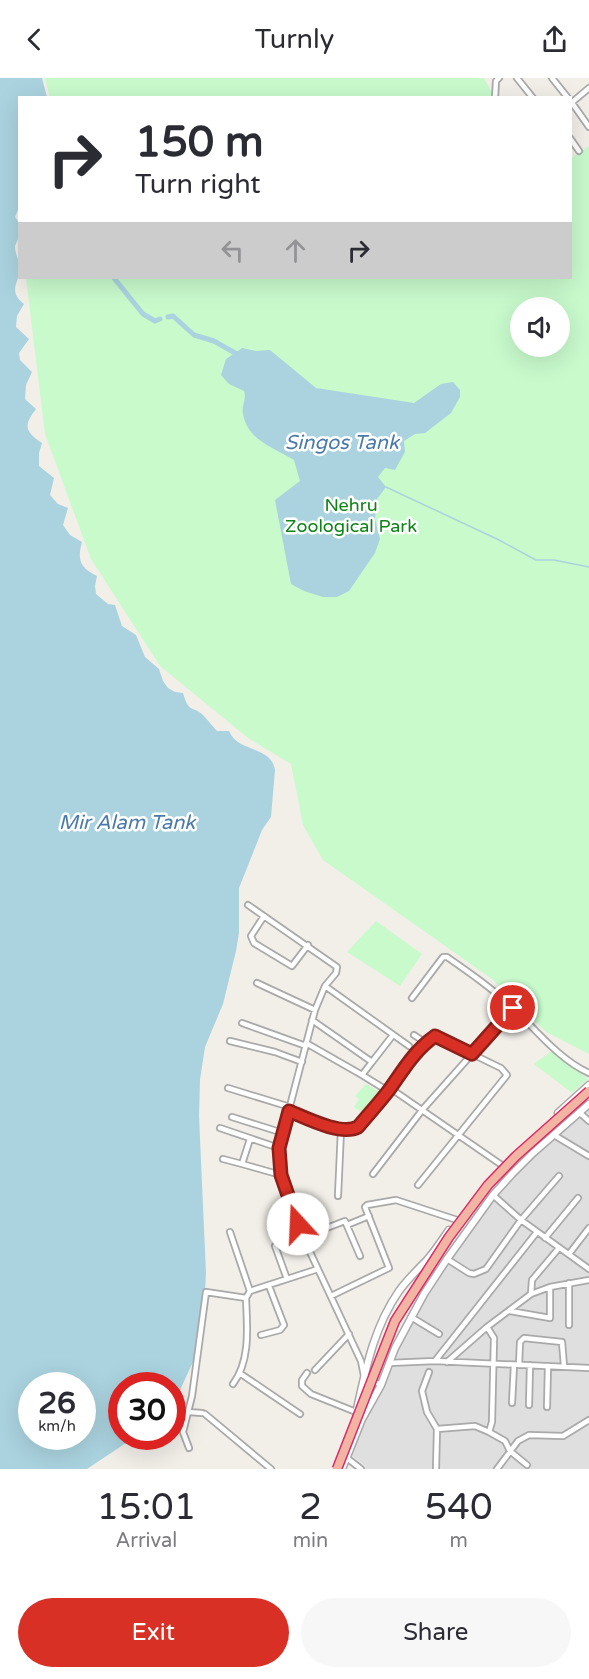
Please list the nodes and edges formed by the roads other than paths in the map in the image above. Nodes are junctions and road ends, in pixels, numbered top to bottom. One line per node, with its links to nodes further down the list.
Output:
1 (517, 78): 6 (street)
2 (552, 78): 7 (street)
3 (497, 79): 5 (street)
4 (589, 88): 8 (street)
5 (495, 96)
6 (531, 96)
7 (566, 96)
8 (572, 100)
9 (572, 104): 10 (street)
10 (589, 127)
11 (572, 141): 12 (street)
12 (579, 151)
13 (248, 905): 14 (street)
14 (264, 916): 15 (street); 15 (street)
15 (308, 945): 17 (street)
16 (257, 983): 20 (street)
17 (325, 986): 20 (street); 23 (street)
18 (412, 998): 19 (street)
19 (513, 1008): 29 (street); 32 (street)
20 (315, 1010): 21 (street)
21 (312, 1020): 27 (street); 31 (street)
22 (242, 1023): 27 (street)
23 (393, 1035): 28 (street); 31 (street)
24 (414, 1035): 26 (street)
25 (230, 1041): 30 (street)
26 (426, 1043): 29 (street); 36 (street)
27 (306, 1045): 30 (street); 33 (street)
28 (409, 1046)
29 (472, 1054): 41 (street); 48 (street)
30 (302, 1062): 40 (street)
31 (372, 1062): 33 (street)
32 (589, 1073)
33 (362, 1075): 36 (street)
34 (589, 1085): 55 (street)
35 (228, 1088): 40 (street)
36 (389, 1089): 41 (street); 46 (street)
37 (589, 1091): 127 (highway, bridge)
38 (589, 1096): 127 (highway, bridge)
39 (589, 1104): 42 (street)
40 (289, 1109): 46 (street); 47 (street)
41 (423, 1109): 48 (street); 56 (street)
42 (580, 1113): 44 (street); 49 (street)
43 (232, 1117): 47 (street)
44 (589, 1121)
45 (220, 1128): 50 (street)
46 (341, 1130): 61 (street)
47 (283, 1132): 51 (street)
48 (460, 1134): 55 (street); 60 (street)
49 (554, 1135): 52 (street); 57 (street)
50 (250, 1139): 51 (street); 54 (street)
51 (279, 1148): 58 (street)
52 (589, 1156)
53 (223, 1159): 54 (street)
54 (242, 1164): 58 (street)
55 (503, 1164): 57 (street); 65 (street)
56 (374, 1174)
57 (512, 1174): 62 (street)
58 (281, 1175): 71 (street)
59 (559, 1176): 66 (street)
60 (418, 1185)
61 (338, 1196)
62 (493, 1196): 66 (street); 77 (street)
63 (579, 1198): 72 (street)
64 (369, 1216): 65 (street); 67 (street); 87 (street)
65 (457, 1220): 109 (street)
66 (521, 1220): 70 (street); 77 (street)
67 (347, 1226): 71 (street); 76 (street)
68 (589, 1228): 75 (street)
69 (230, 1232): 85 (street)
70 (537, 1232): 72 (street); 96 (street)
71 (303, 1237): 78 (street)
72 (546, 1238): 74 (street)
73 (275, 1246): 80 (street)
74 (559, 1248): 75 (street); 86 (street)
75 (569, 1254): 79 (street)
76 (360, 1256)
77 (447, 1259): 90 (street)
78 (318, 1269): 80 (street); 87 (street)
79 (589, 1269)
80 (287, 1279): 83 (street)
81 (589, 1280): 82 (street)
82 (569, 1283): 84 (street); 91 (street)
83 (269, 1286): 85 (street); 95 (street)
84 (550, 1287): 86 (street); 89 (street)
85 (249, 1291): 88 (street)
86 (531, 1294): 89 (street)
87 (331, 1296): 93 (street)
88 (246, 1298): 108 (street); 115 (street)
89 (510, 1311): 92 (street)
90 (411, 1317): 94 (street); 98 (street)
91 (569, 1325)
92 (487, 1327): 97 (street); 99 (street)
93 (349, 1334): 105 (street); 109 (street)
94 (439, 1334)
95 (261, 1335)
96 (435, 1361): 97 (street); 98 (street)
97 (447, 1362): 99 (street)
98 (389, 1363): 111 (street)
99 (494, 1364): 100 (street); 120 (street)
100 (517, 1365): 101 (street); 103 (street); 112 (street)
101 (530, 1365): 102 (street); 113 (street)
102 (548, 1366): 103 (street); 114 (street)
103 (564, 1366): 104 (street)
104 (589, 1368)
105 (315, 1370)
106 (429, 1372): 119 (street)
107 (307, 1373): 116 (street)
108 (241, 1374): 110 (street); 117 (street)
109 (364, 1376): 111 (street); 116 (street)
110 (233, 1384)
111 (381, 1385): 123 (street)
112 (512, 1403)
113 (529, 1405)
114 (546, 1407)
115 (188, 1412): 121 (street); 126 (street)
116 (356, 1412): 127 (street)
117 (300, 1414)
118 (589, 1420): 122 (street)
119 (437, 1429): 120 (street); 129 (street)
120 (489, 1432): 122 (street)
121 (189, 1448)
122 (510, 1451): 124 (street); 125 (street)
123 (347, 1458): 127 (street); 128 (street)
124 (527, 1465)
125 (501, 1468)
126 (271, 1469)
127 (338, 1469)
128 (361, 1469)
129 (436, 1469)

